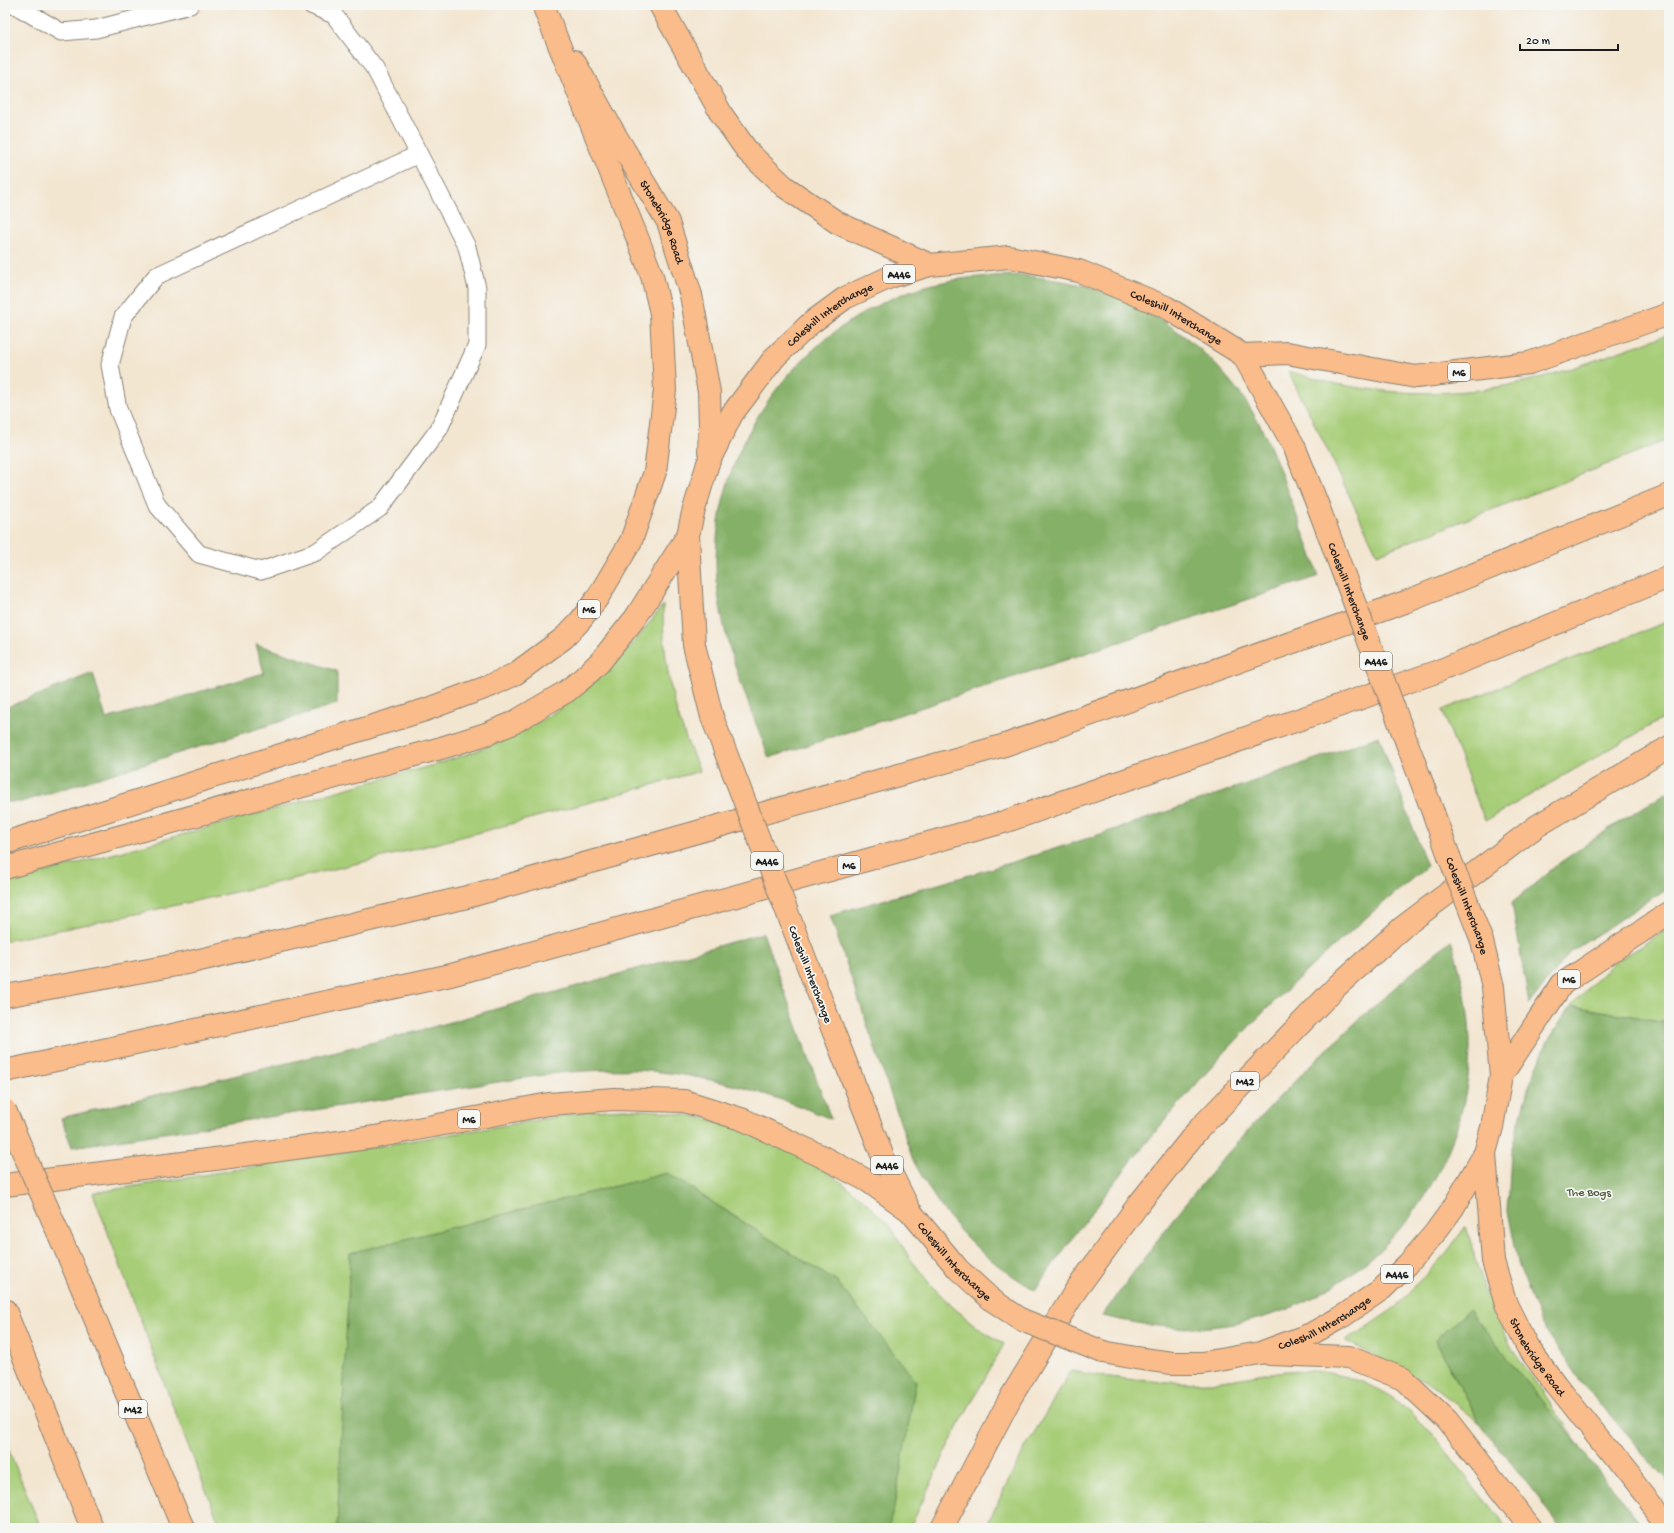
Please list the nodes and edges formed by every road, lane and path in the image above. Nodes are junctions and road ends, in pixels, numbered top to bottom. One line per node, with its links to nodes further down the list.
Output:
1 (15, 5): 2 (lane)
2 (190, 5)
3 (312, 5): 6 (lane)
4 (660, 5): 7 (highway, A446)
5 (543, 8): 10 (highway, Stonebridge Road / A446); 15 (highway, M6)
6 (419, 154): 6 (lane)
7 (930, 265): 9 (highway, Coleshill Interchange / A446); 10 (highway, Coleshill Interchange / A446)
8 (1669, 314): 9 (highway, M6)
9 (1243, 355): 20 (highway, Coleshill Interchange / A446, bridge)
10 (708, 463): 12 (highway, Coleshill Interchange / A446)
11 (1669, 495): 18 (highway)
12 (688, 535): 16 (highway); 24 (highway, Coleshill Interchange / A446, bridge)
13 (1669, 577): 19 (highway, M6)
14 (1669, 747): 30 (highway, M42)
15 (5, 844)
16 (5, 868)
17 (1669, 914): 20 (highway, M6)
18 (5, 996)
19 (5, 1071)
20 (1501, 1076): 22 (highway, Coleshill Interchange / A446)
21 (5, 1110): 29 (highway, M42, bridge)
22 (1485, 1153): 26 (highway, Coleshill Interchange / A446); 27 (highway, Stonebridge Road / A446)
23 (5, 1185): 24 (highway, M6)
24 (910, 1211): 26 (highway, Coleshill Interchange / A446, bridge)
25 (5, 1310): 28 (highway)
26 (1260, 1354): 31 (highway, A446)
27 (1669, 1526)
28 (92, 1528)
29 (183, 1528)
30 (942, 1528)
31 (1532, 1528)

